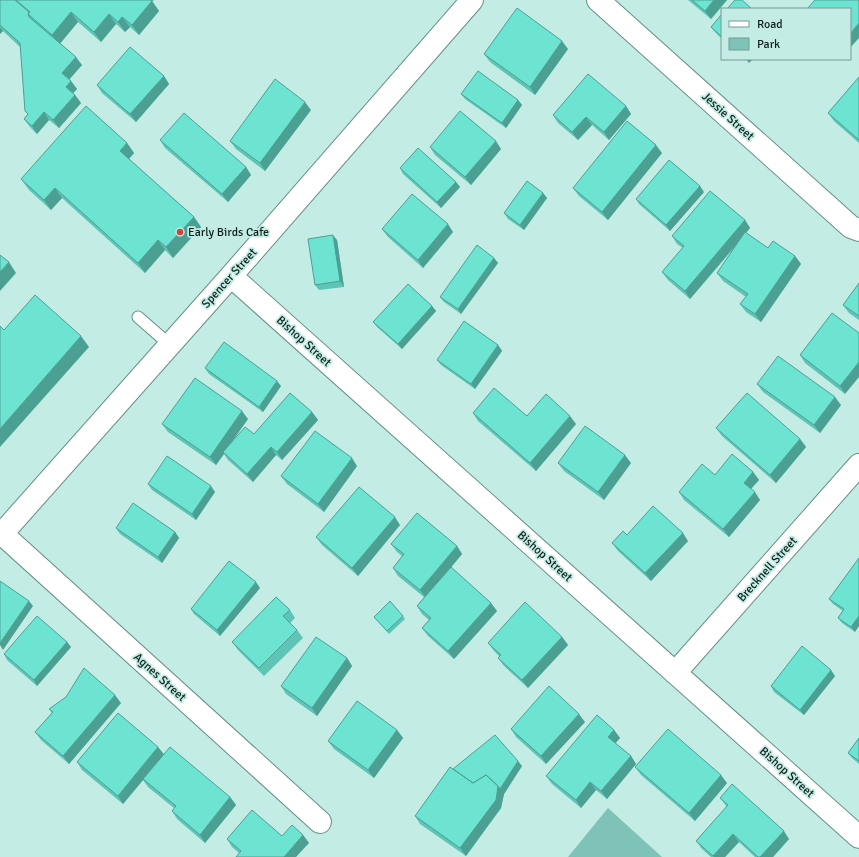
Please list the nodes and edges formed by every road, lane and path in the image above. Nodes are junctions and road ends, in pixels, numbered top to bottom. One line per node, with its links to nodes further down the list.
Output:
1 (472, 0): 4 (street, Spencer Street)
2 (598, 0): 3 (street, Jessie Street)
3 (859, 230)
4 (231, 276): 6 (street, Spencer Street); 9 (street, Bishop Street)
5 (138, 317): 6 (lane)
6 (170, 345): 8 (street, Spencer Street)
7 (859, 465): 9 (street, Brecknell Street)
8 (1, 534): 10 (street, Agnes Street)
9 (675, 673): 11 (street, Bishop Street)
10 (320, 822)
11 (859, 837)

